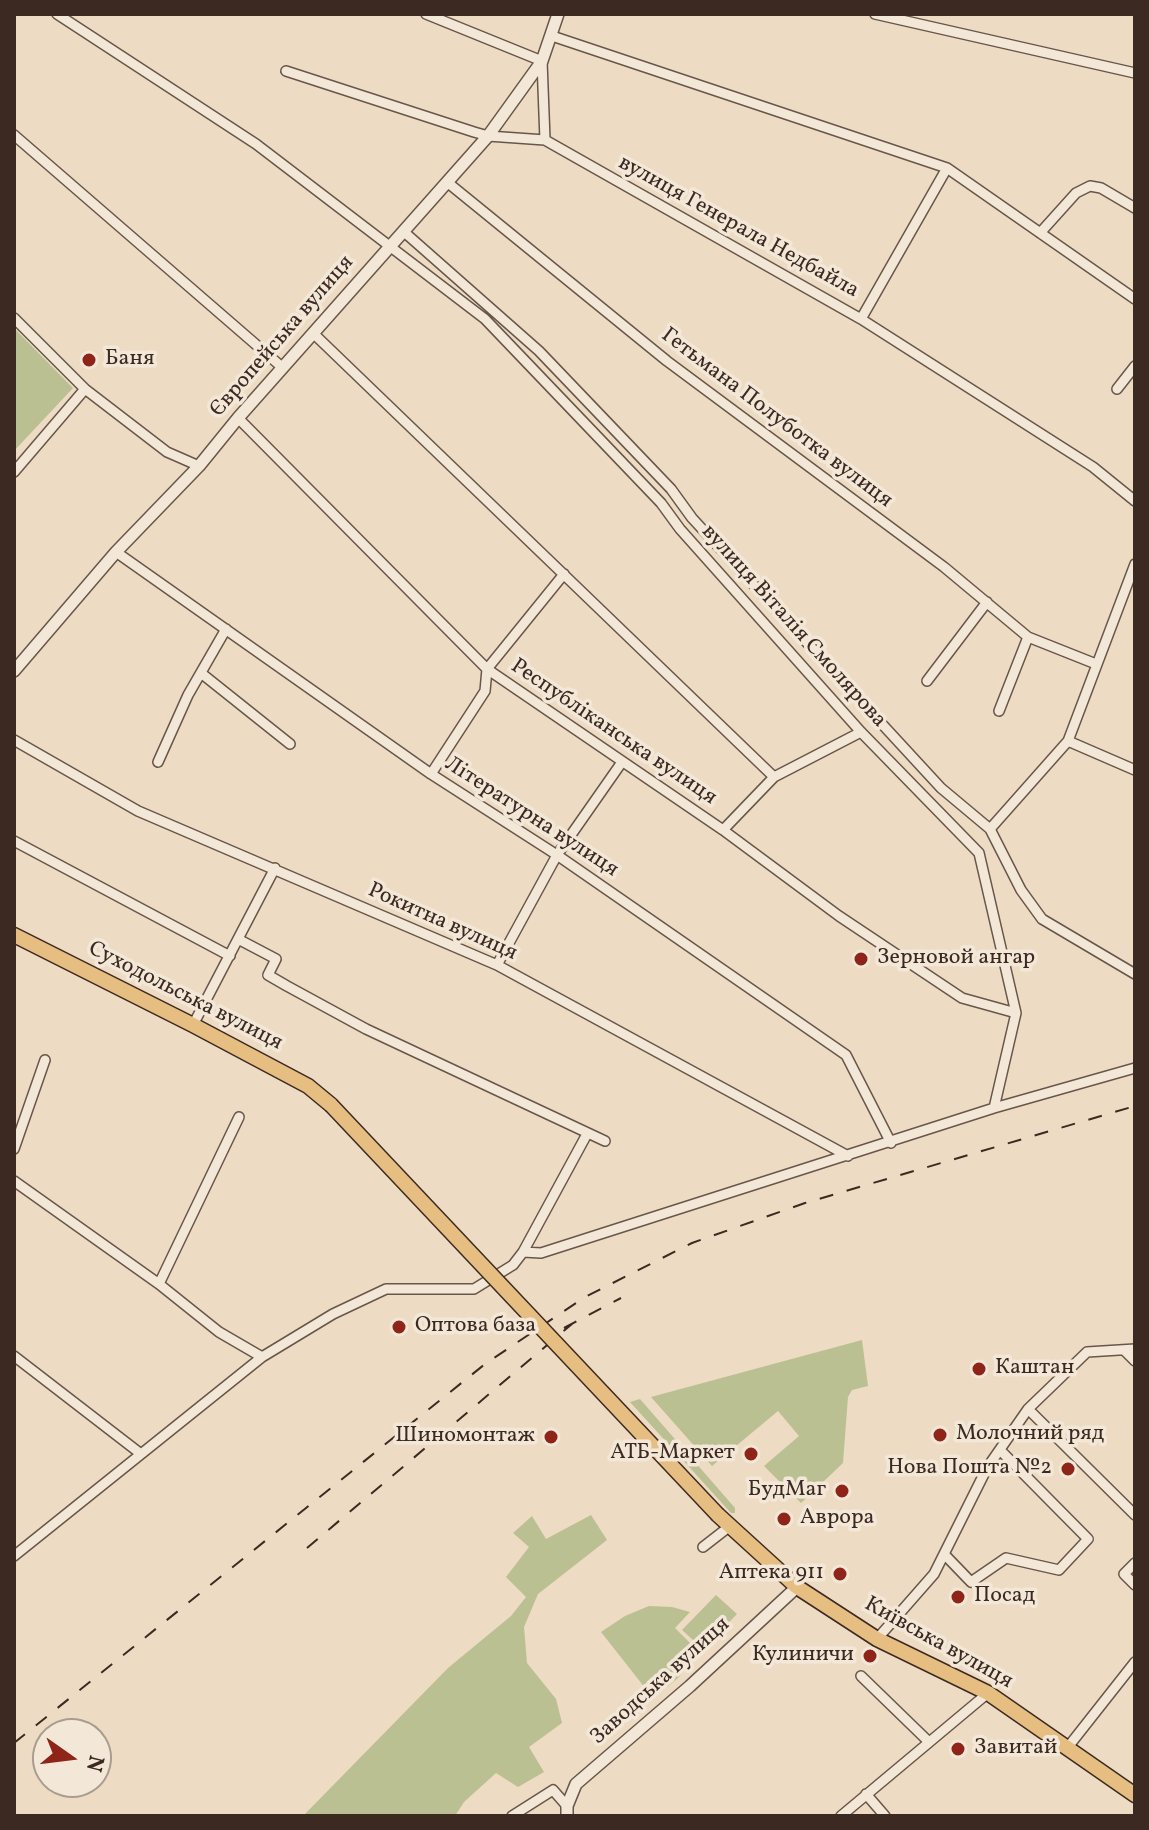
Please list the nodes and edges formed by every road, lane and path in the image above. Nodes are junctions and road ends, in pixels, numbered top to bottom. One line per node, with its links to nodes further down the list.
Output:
1 (57, 14): 17 (street)
2 (426, 14): 6 (street)
3 (558, 14): 5 (street, Європейська вулиця)
4 (875, 14): 8 (street)
5 (552, 36): 6 (street, Європейська вулиця); 12 (street)
6 (542, 61): 10 (street, Європейська вулиця); 11 (street)
7 (286, 71): 10 (street, вулиця Генерала Недбайла)
8 (1135, 73)
9 (14, 135): 23 (street)
10 (488, 136): 11 (street, вулиця Генерала Недбайла); 13 (street, Європейська вулиця)
11 (545, 140): 20 (street, вулиця Генерала Недбайла)
12 (947, 168): 16 (street); 20 (street)
13 (447, 182): 15 (street, Європейська вулиця); 33 (street, Гетьмана Полуботка вулиця)
14 (1135, 208): 16 (street)
15 (403, 231): 17 (street, Європейська вулиця); 51 (street, вулиця Віталія Смолярова)
16 (1040, 233): 18 (street)
17 (390, 246): 21 (street, Європейська вулиця); 42 (street, вулиця Віталія Смолярова)
18 (1135, 299)
19 (14, 318): 24 (street)
20 (861, 319): 29 (street, вулиця Генерала Недбайла)
21 (314, 334): 23 (street, Європейська вулиця); 32 (street)
22 (1135, 366): 25 (street)
23 (283, 368): 26 (street, Європейська вулиця)
24 (85, 389): 27 (street); 28 (street)
25 (1117, 389)
26 (238, 418): 27 (street, Європейська вулиця); 37 (street, Республіканська вулиця)
27 (199, 466): 30 (street, Європейська вулиця)
28 (14, 472)
29 (1135, 501)
30 (116, 552): 34 (street, Літературна вулиця); 38 (street, Європейська вулиця)
31 (1135, 564): 36 (street)
32 (564, 574): 37 (street); 50 (street)
33 (987, 602): 35 (street, Гетьмана Полуботка вулиця); 40 (street)
34 (226, 629): 39 (street); 49 (street, Літературна вулиця)
35 (1028, 637): 36 (street, Гетьмана Полуботка вулиця); 41 (street)
36 (1096, 664): 44 (street)
37 (487, 669): 47 (street, Республіканська вулиця); 49 (street)
38 (14, 671)
39 (201, 673): 45 (street); 46 (street)
40 (927, 681)
41 (999, 711)
42 (861, 732): 50 (street); 61 (street, вулиця Віталія Смолярова)
43 (14, 740): 55 (street, Рокитна вулиця)
44 (1068, 741): 48 (street); 51 (street)
45 (290, 744)
46 (158, 762)
47 (622, 762): 52 (street, Республіканська вулиця); 54 (street)
48 (1135, 770)
49 (431, 774): 54 (street, Літературна вулиця)
50 (774, 777): 52 (street)
51 (990, 829): 60 (street, вулиця Віталія Смолярова)
52 (723, 830): 61 (street, Республіканська вулиця)
53 (14, 841): 58 (street)
54 (557, 855): 59 (street); 69 (street, Літературна вулиця)
55 (275, 868): 57 (street); 59 (street, Рокитна вулиця)
56 (14, 935): 62 (main road, Суходольська вулиця)
57 (238, 939): 58 (street); 67 (street)
58 (230, 956): 62 (street)
59 (497, 965): 71 (street, Рокитна вулиця)
60 (1135, 974)
61 (1016, 1013): 65 (street, вулиця Віталія Смолярова)
62 (193, 1025): 82 (main road, Суходольська вулиця, bridge)
63 (45, 1060): 70 (street)
64 (1135, 1068): 65 (street)
65 (994, 1108): 69 (street)
66 (239, 1117): 74 (street)
67 (587, 1134): 68 (street); 73 (street)
68 (605, 1141)
69 (891, 1143): 71 (street)
70 (14, 1149)
71 (848, 1156): 73 (street)
72 (14, 1181): 74 (street)
73 (523, 1252): 77 (street)
74 (159, 1284): 77 (street)
75 (1130, 1349): 78 (street); 79 (street)
76 (14, 1356): 81 (street)
77 (262, 1357): 81 (street)
78 (1135, 1361)
79 (1028, 1409): 80 (street); 83 (street)
80 (1000, 1450): 86 (street); 86 (street)
81 (141, 1454): 87 (street)
82 (718, 1515): 84 (main road, Київська вулиця)
83 (1135, 1515)
84 (730, 1526): 85 (street); 90 (main road, Київська вулиця)
85 (703, 1547)
86 (944, 1554): 91 (street)
87 (14, 1556)
88 (1135, 1563): 89 (street)
89 (1135, 1585)
90 (797, 1587): 91 (main road, Київська вулиця); 99 (street, Заводська вулиця)
91 (877, 1639): 94 (main road, Київська вулиця)
92 (1135, 1662): 96 (street)
93 (861, 1676): 95 (street)
94 (988, 1693): 95 (street); 96 (main road, Київська вулиця)
95 (929, 1742): 97 (street)
96 (1068, 1747): 98 (main road, Київська вулиця)
97 (866, 1794): 101 (street); 102 (street)
98 (1135, 1795)
99 (567, 1811): 100 (street)
100 (512, 1816)
101 (841, 1816)
102 (885, 1816)

